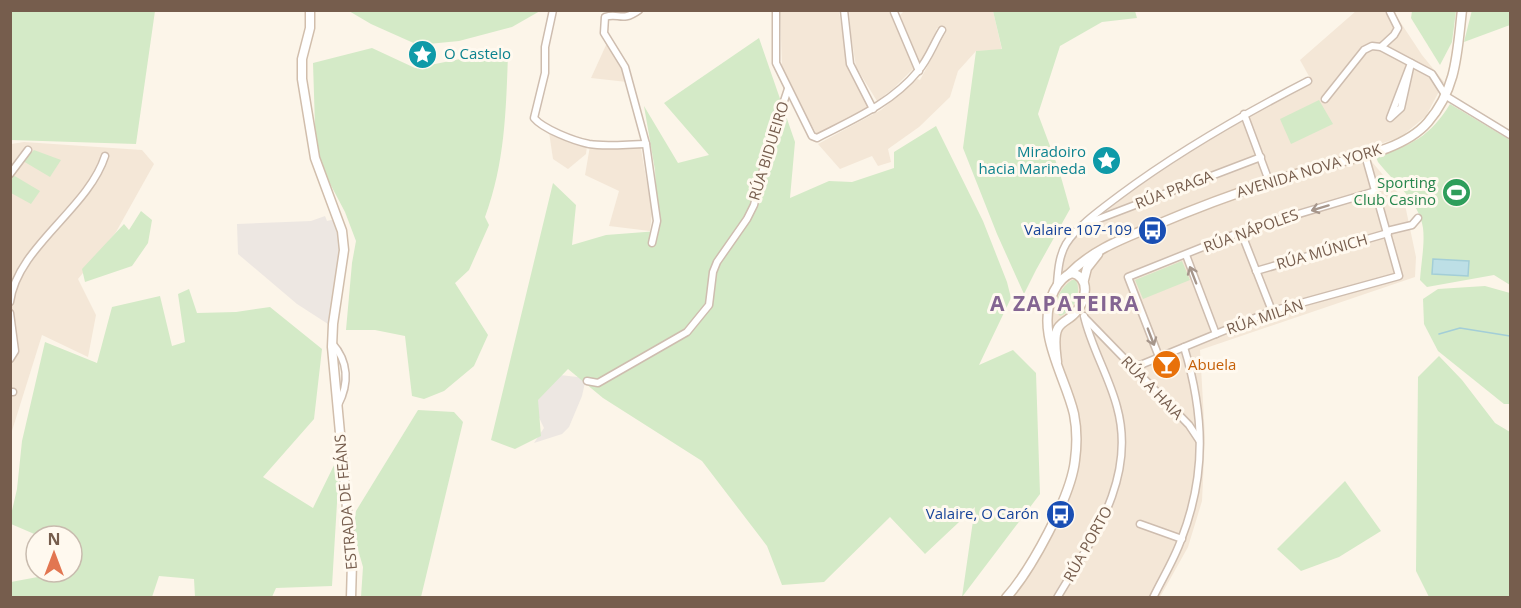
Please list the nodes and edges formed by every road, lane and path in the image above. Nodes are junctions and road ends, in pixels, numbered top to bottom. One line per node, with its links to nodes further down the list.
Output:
1 (310, 10): 61 (street, ESTRADA DE FEÁNS)
2 (553, 10): 20 (street)
3 (639, 10): 20 (street)
4 (776, 10): 14 (street)
5 (844, 10): 17 (street)
6 (1462, 10): 15 (street, AVENIDA NOVA YORK)
7 (894, 12): 12 (street)
8 (1390, 12): 10 (street)
9 (942, 30): 12 (street)
10 (1381, 47): 11 (street); 16 (street)
11 (1411, 63): 11 (street); 15 (street)
12 (919, 71): 17 (street)
13 (1308, 81): 18 (street)
14 (788, 89): 17 (street); 55 (street, RÚA BIDUEIRO)
15 (1446, 96): 19 (street); 22 (street, AVENIDA NOVA YORK)
16 (1325, 99)
17 (873, 109)
18 (1244, 114): 24 (street); 29 (street)
19 (1510, 135)
20 (646, 144): 32 (street)
21 (28, 150): 25 (street)
22 (1365, 155): 26 (street, AVENIDA NOVA YORK); 27 (street)
23 (105, 156): 40 (street)
24 (1261, 157): 26 (street); 29 (street, RÚA PRAGA)
25 (10, 174)
26 (1269, 182): 33 (street, AVENIDA NOVA YORK)
27 (1376, 191): 30 (street, RÚA NÁPOLES, one-way to 30); 31 (street)
28 (1418, 218): 31 (street, RÚA MÚNICH)
29 (1086, 223): 35 (street)
30 (1241, 232): 34 (street, RÚA NÁPOLES); 36 (street)
31 (1388, 232): 36 (street, RÚA MÚNICH); 43 (street, RÚA MILÁN)
32 (652, 243)
33 (1110, 245): 37 (street, AVENIDA NOVA YORK); 38 (street, AVENIDA NOVA YORK)
34 (1186, 255): 47 (street, one-way to 34); 51 (street, RÚA NÁPOLES, one-way to 51)
35 (1059, 266): 37 (street); 39 (street)
36 (1256, 271): 43 (street)
37 (1067, 275): 38 (street); 39 (street)
38 (1084, 280): 42 (street)
39 (1056, 286): 41 (street)
40 (10, 302)
41 (1049, 308): 45 (street); 53 (street)
42 (1080, 311): 45 (street); 46 (street, RÚA A HAIA); 46 (street, RÚA A HAIA); 50 (street, RÚA PORTO)
43 (1272, 311): 47 (street, RÚA MILÁN)
44 (10, 313): 52 (street)
45 (1063, 322): 53 (street)
46 (1094, 325): 48 (street, RÚA A HAIA); 50 (street, RÚA PORTO)
47 (1216, 334): 49 (street, RÚA MILÁN)
48 (1103, 337): 50 (street); 54 (street, RÚA A HAIA)
49 (1184, 346): 51 (street, RÚA MILÁN); 56 (street)
50 (1096, 349): 63 (street, RÚA PORTO)
51 (1159, 357): 54 (street, RÚA MILÁN)
52 (10, 358)
53 (1057, 362): 62 (street)
54 (1133, 368): 57 (street, RÚA A HAIA)
55 (586, 381)
56 (1199, 415): 57 (street); 58 (street)
57 (1189, 425): 58 (street, RÚA A HAIA)
58 (1200, 440): 60 (street)
59 (1140, 524): 60 (street)
60 (1182, 539): 64 (street)
61 (351, 597)
62 (1006, 597)
63 (1057, 597)
64 (1153, 597)

